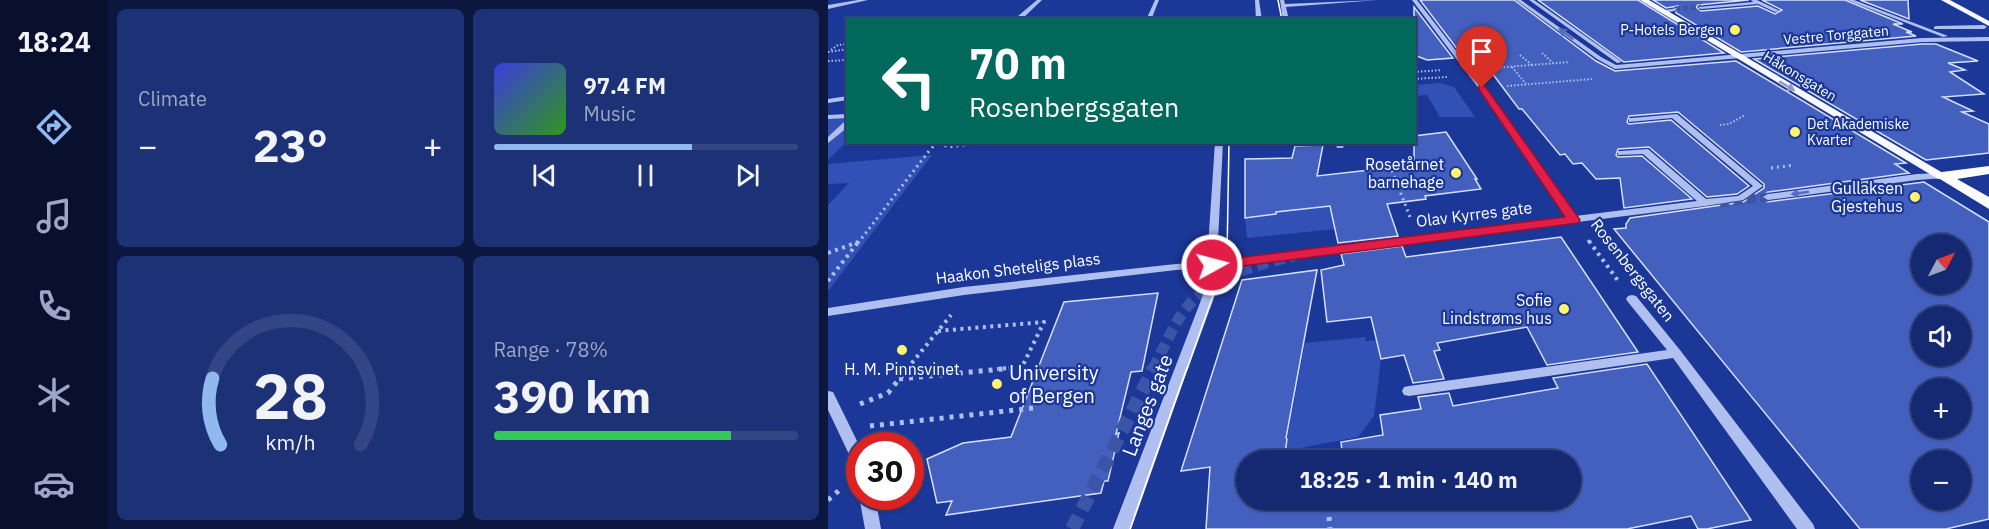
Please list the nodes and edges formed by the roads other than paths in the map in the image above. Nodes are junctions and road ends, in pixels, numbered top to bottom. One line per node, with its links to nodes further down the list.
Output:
1 (866, 0): 14 (street)
2 (1040, 0): 19 (street)
3 (1157, 0): 20 (street)
4 (1257, 0): 21 (street)
5 (1376, 0): 13 (street)
6 (1414, 0): 46 (street, Rosenbergsgaten)
7 (1518, 0): 31 (street, Vestre Torggaten, one-way to 7)
8 (1531, 0): 31 (street)
9 (1644, 0): 17 (main road, Håkonsgaten)
10 (1849, 0): 27 (street)
11 (1945, 0): 24 (main road)
12 (1755, 1): 15 (street); 18 (street)
13 (1283, 3): 22 (street)
14 (828, 7)
15 (1701, 7)
16 (1675, 9): 17 (street)
17 (1662, 10): 30 (main road, Håkonsgaten)
18 (1777, 11)
19 (1019, 18)
20 (1149, 18)
21 (1259, 18)
22 (1286, 18)
23 (1945, 21): 25 (street)
24 (1986, 26): 25 (street)
25 (1959, 27): 26 (street); 28 (street)
26 (1936, 28)
27 (1951, 38): 28 (street); 30 (street, Vestre Torggaten)
28 (1976, 39): 29 (street)
29 (1989, 39)
30 (1737, 56): 31 (street, Vestre Torggaten); 42 (main road, Håkonsgaten, one-way to 42)
31 (1624, 66)
32 (846, 98): 33 (street)
33 (828, 101)
34 (846, 115): 35 (street)
35 (828, 117)
36 (1632, 120): 44 (street, Olav Kyrres gate)
37 (846, 125): 38 (street)
38 (828, 141)
39 (1219, 144): 47 (street)
40 (1621, 153): 44 (street)
41 (1989, 170): 42 (highway)
42 (1942, 176): 43 (street, one-way to 43); 45 (highway)
43 (1768, 197)
44 (1705, 203): 46 (street, Olav Kyrres gate)
45 (1989, 204)
46 (1574, 220): 47 (street, Olav Kyrres gate)
47 (1212, 265): 50 (street, Haakon Sheteligs plass)
48 (1209, 296): 57 (street, Langes gate)
49 (1632, 298): 51 (street, Rosenbergsgaten)
50 (828, 312)
51 (1676, 353): 52 (street); 58 (street, Rosenbergsgaten)
52 (1409, 391)
53 (828, 396): 54 (street)
54 (846, 433)
55 (870, 510): 56 (street)
56 (873, 529)
57 (1121, 529)
58 (1808, 529)

